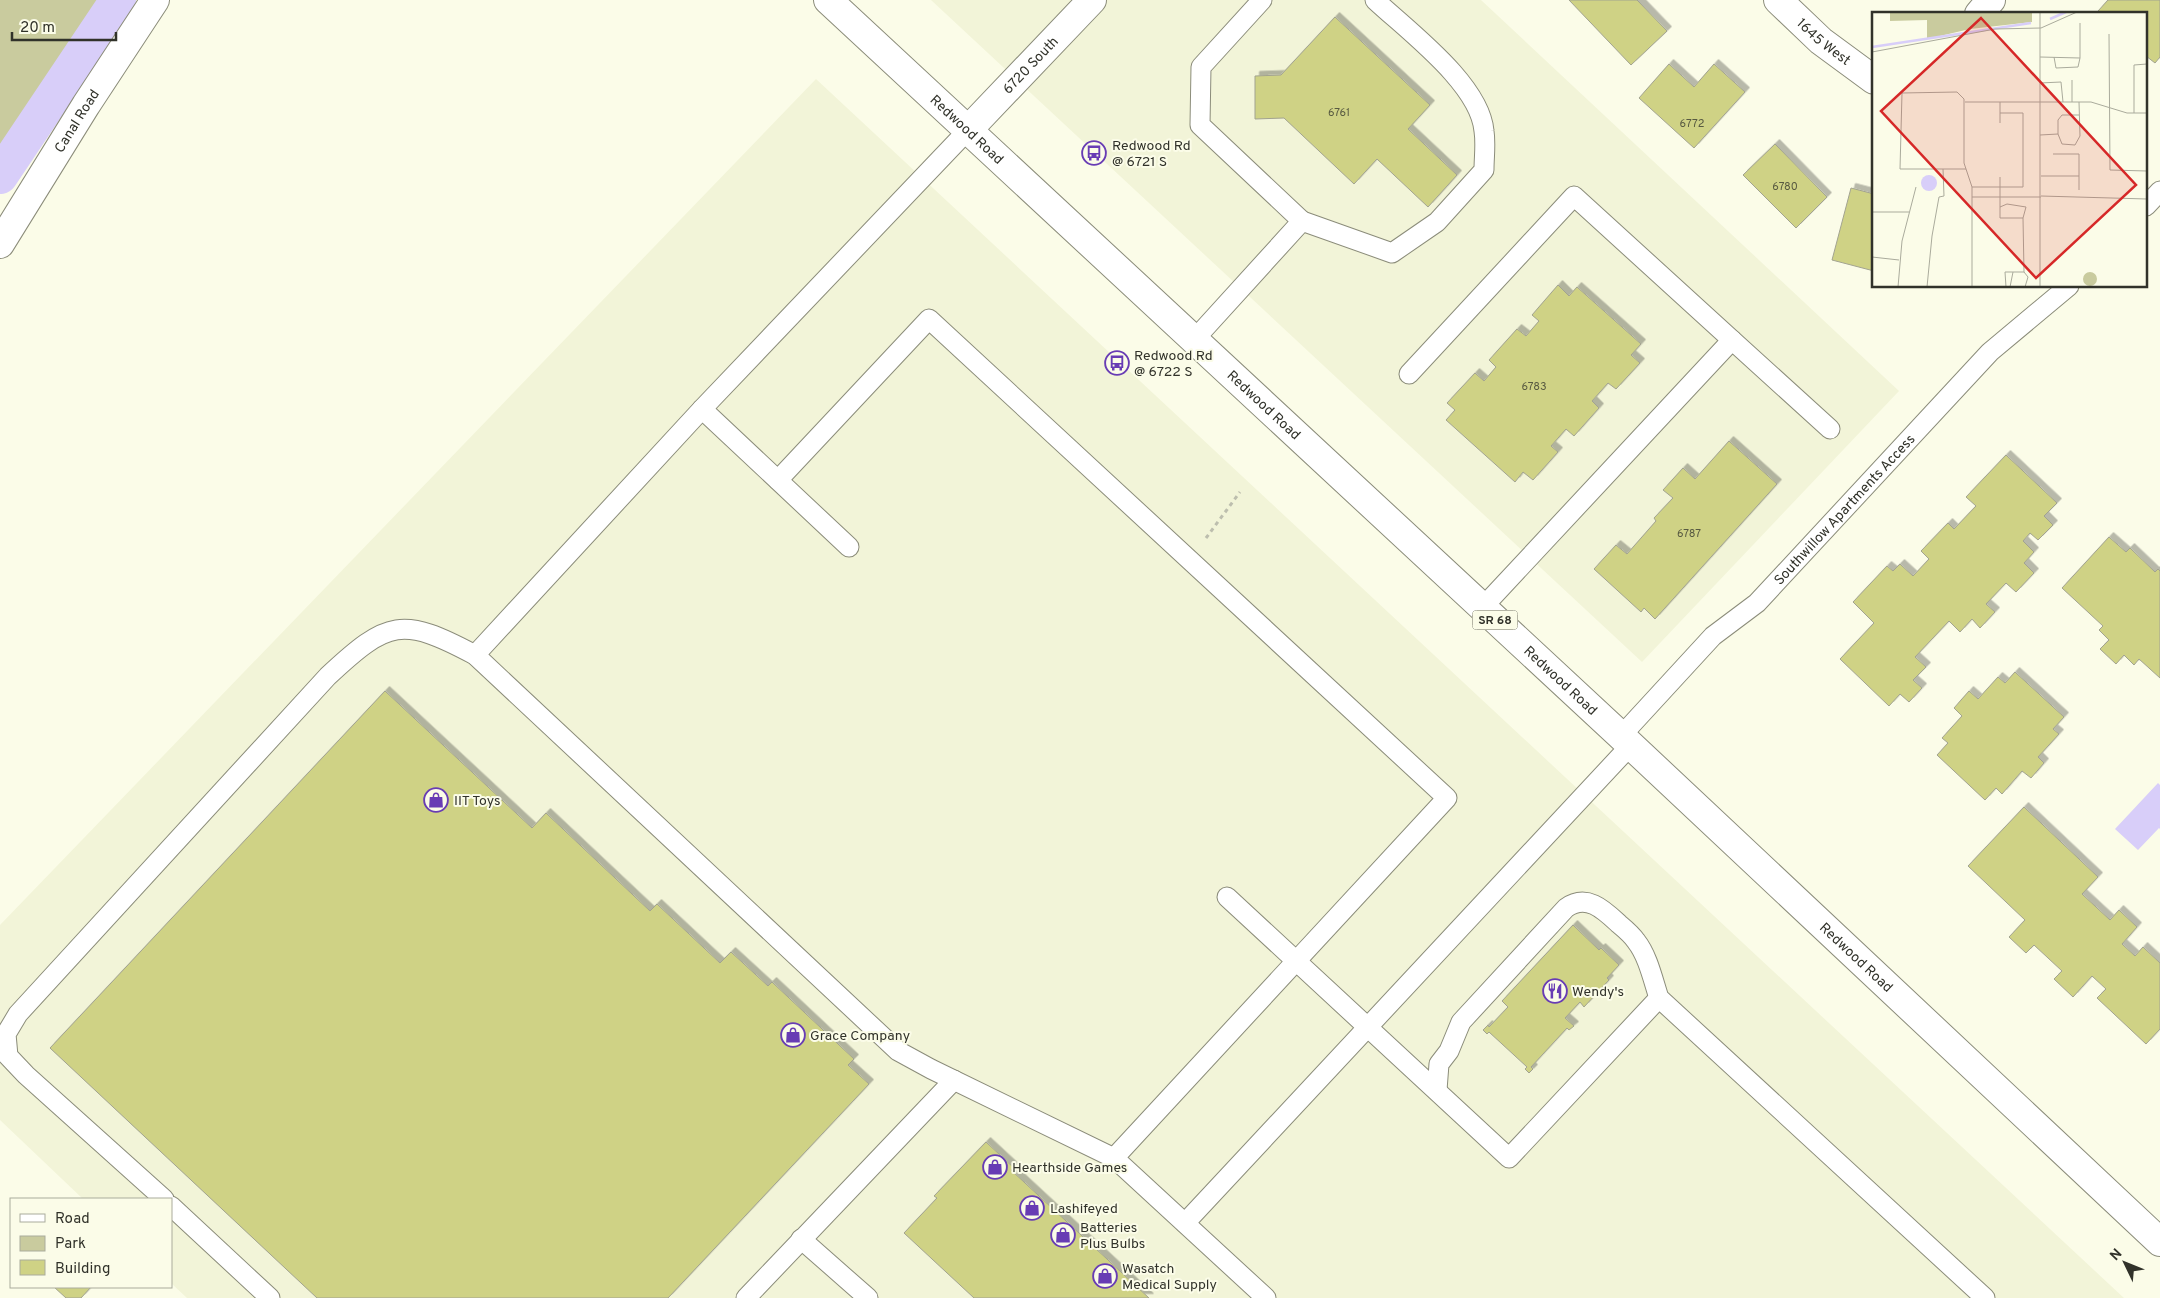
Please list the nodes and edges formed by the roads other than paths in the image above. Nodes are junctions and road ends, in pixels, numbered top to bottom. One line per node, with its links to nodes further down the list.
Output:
1 (155, 0): 14 (main road, Canal Road)
2 (1092, 0): 10 (main road, 6720 South)
3 (1262, 0): 13 (lane)
4 (1375, 0): 13 (lane)
5 (1778, 0): 9 (main road, 1645 West)
6 (1991, 0): 8 (main road)
7 (834, 2): 10 (main road, Redwood Road / SR 68)
8 (1981, 12)
9 (1872, 78)
10 (968, 130): 17 (main road, Redwood Road / SR 68); 19 (lane)
11 (2160, 191): 12 (lane)
12 (2148, 204)
13 (1302, 221): 17 (lane)
14 (0, 244)
15 (2067, 288): 25 (lane, Southwillow Apartments Access)
16 (1732, 340): 18 (lane); 20 (lane); 23 (lane)
17 (1193, 341): 23 (main road, Redwood Road / SR 68)
18 (1409, 374)
19 (702, 409): 21 (lane); 24 (lane)
20 (1830, 430)
21 (778, 480): 22 (lane); 27 (lane)
22 (849, 547)
23 (1482, 608): 25 (main road, Redwood Road / SR 68)
24 (475, 655): 30 (lane); 33 (lane)
25 (1626, 741): 29 (lane, Southwillow Apartments Access); 37 (main road, Redwood Road / SR 68)
26 (1228, 897): 27 (lane)
27 (1296, 960): 29 (lane); 32 (lane)
28 (1659, 998): 31 (lane); 31 (lane); 42 (lane)
29 (1368, 1026): 31 (lane); 35 (lane, Southwillow Apartments Access)
30 (954, 1080): 32 (lane); 36 (lane)
31 (1437, 1090)
32 (1114, 1158): 35 (lane)
33 (163, 1198)
34 (172, 1207): 38 (lane)
35 (1185, 1223): 41 (lane)
36 (802, 1239): 39 (lane); 40 (lane)
37 (2160, 1242)
38 (270, 1298)
39 (746, 1298)
40 (868, 1298)
41 (1266, 1298)
42 (1985, 1298)

